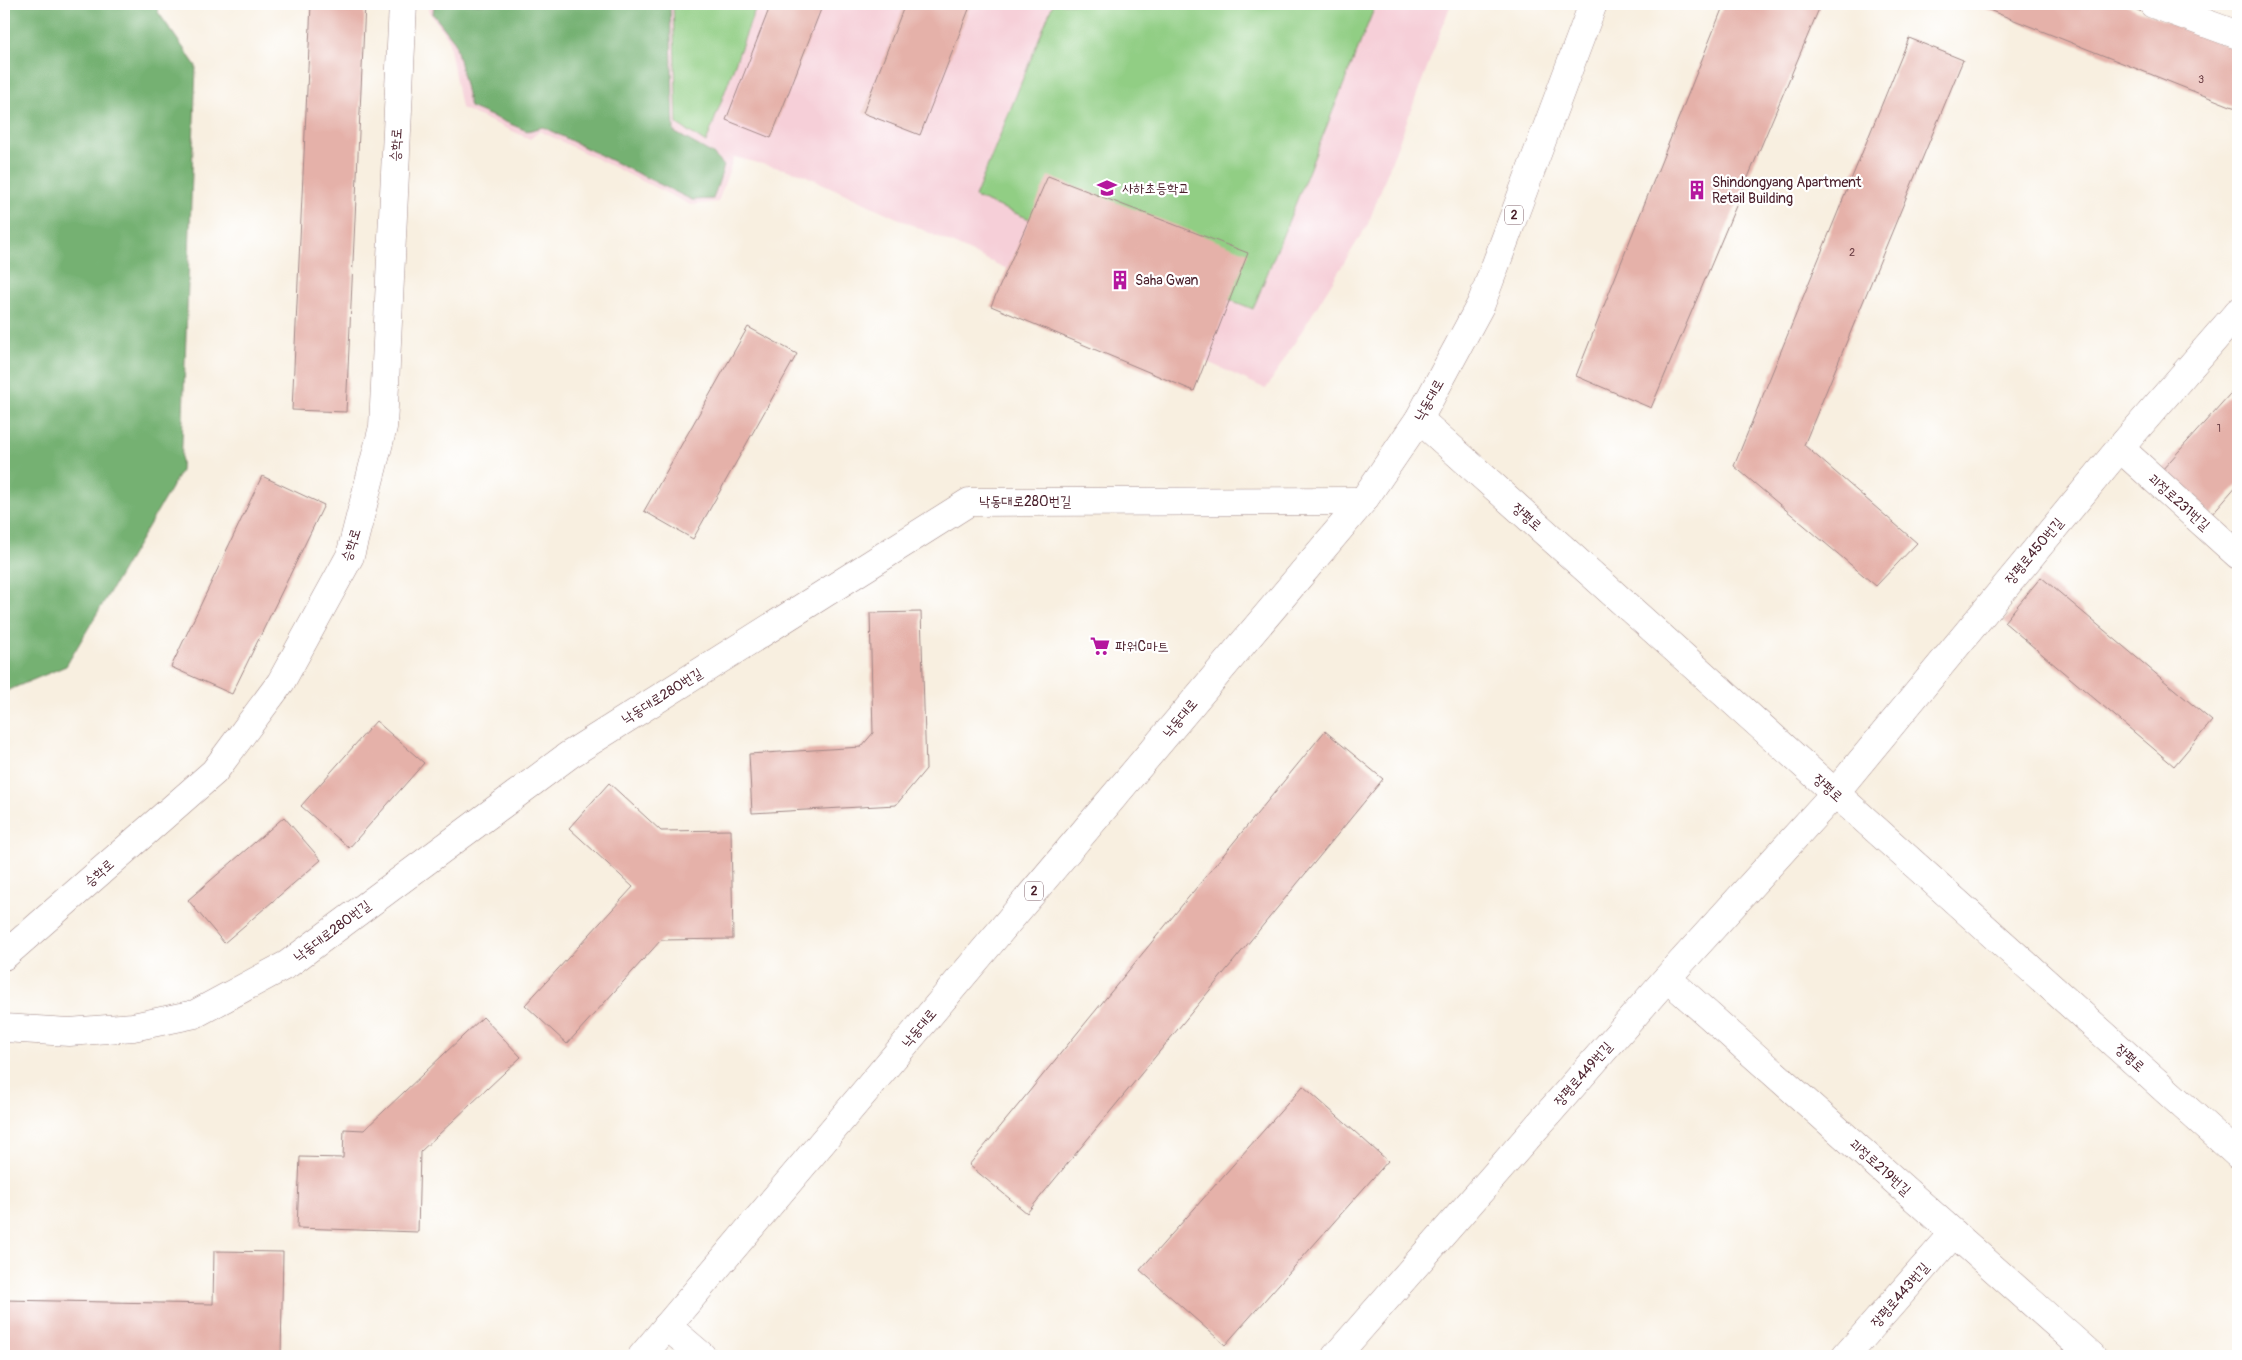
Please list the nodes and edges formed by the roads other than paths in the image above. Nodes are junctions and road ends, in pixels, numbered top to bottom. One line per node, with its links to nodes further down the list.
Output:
1 (403, 4): 11 (street, 승학로)
2 (1592, 4): 6 (street, 낙동대로 / 2)
3 (2153, 4): 4 (street)
4 (2238, 35)
5 (2238, 312): 7 (street, 장평로450번길)
6 (1419, 419): 8 (street, 낙동대로 / 2); 10 (street, 장평로)
7 (2120, 448): 9 (street, 괴정로231번길); 10 (street, 장평로450번길)
8 (1363, 501): 13 (street, 낙동대로280번길); 16 (street, 낙동대로 / 2)
9 (2238, 555)
10 (1834, 794): 12 (street, 장평로449번길); 14 (street, 장평로)
11 (4, 956)
12 (1667, 978): 15 (street, 괴정로219번길); 19 (street, 장평로449번길)
13 (4, 1028)
14 (2238, 1155)
15 (1954, 1233): 20 (street, 장평로443번길); 21 (street, 괴정로219번길)
16 (668, 1326): 17 (street, 낙동대로 / 2); 18 (street)
17 (642, 1356)
18 (702, 1356)
19 (1336, 1356)
20 (1846, 1356)
21 (2092, 1356)

